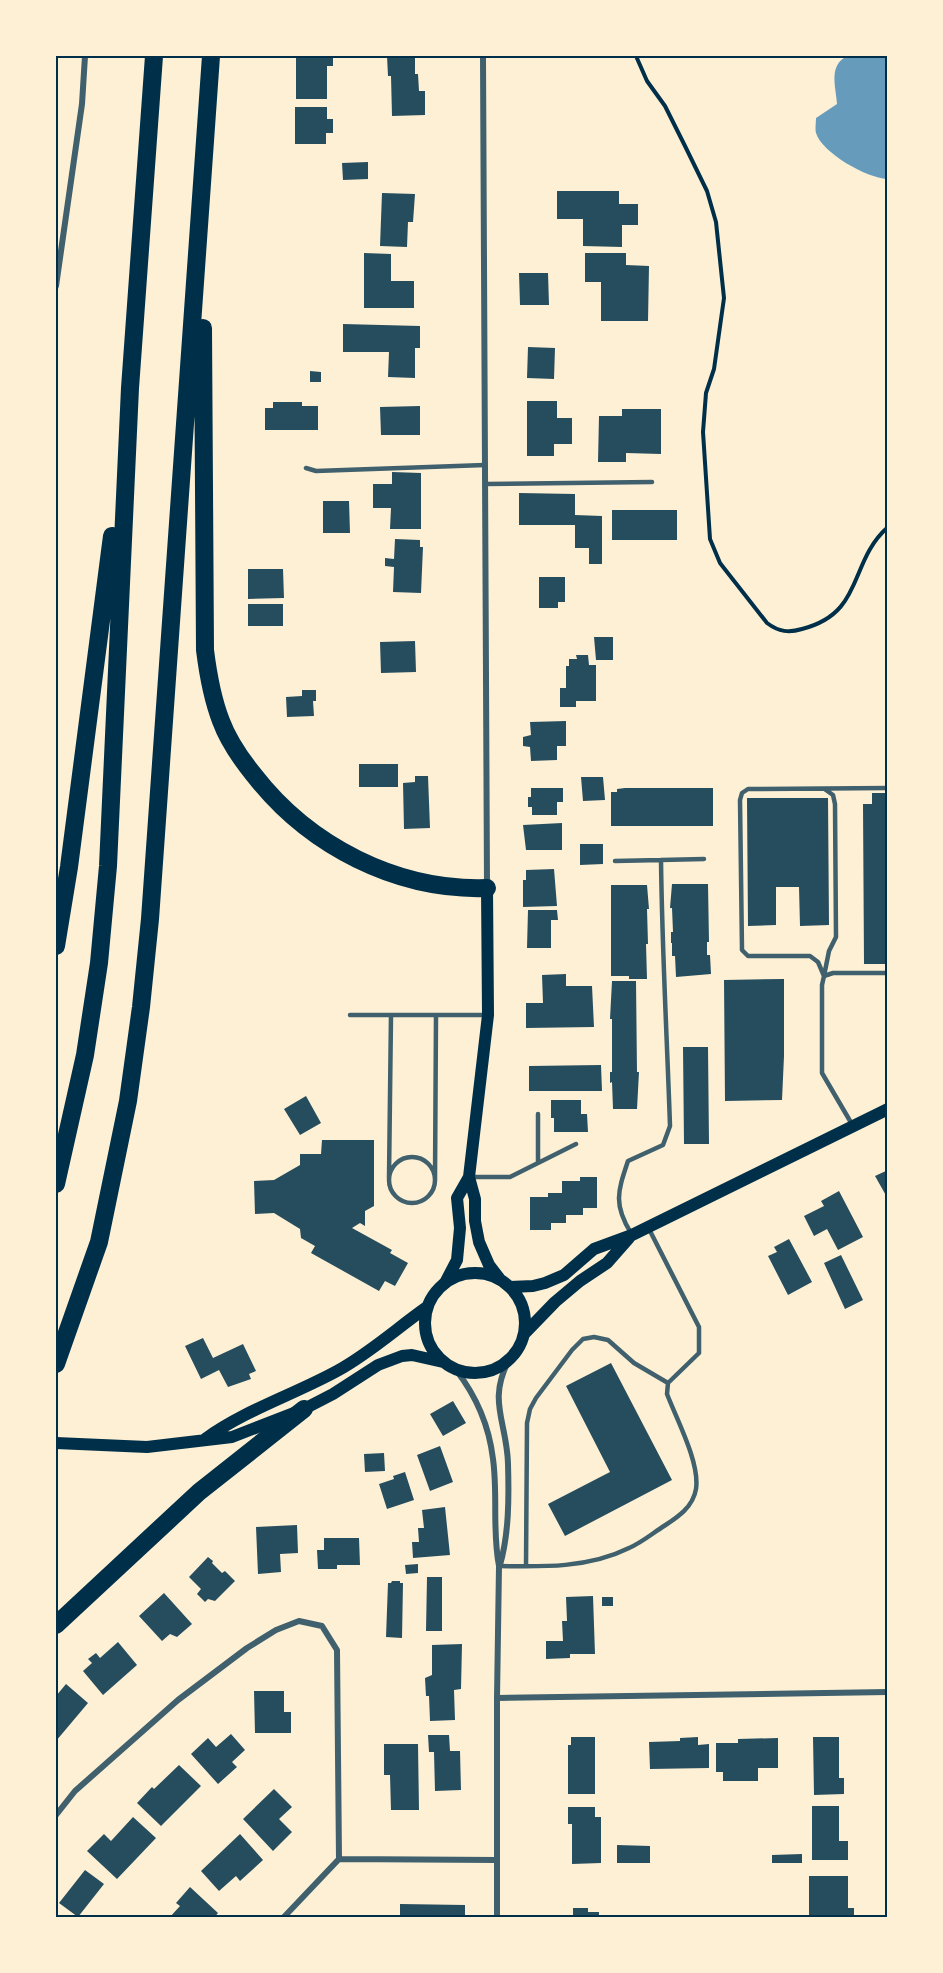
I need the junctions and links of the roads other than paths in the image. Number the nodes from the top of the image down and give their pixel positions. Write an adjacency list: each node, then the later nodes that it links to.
1 (85, 56): 6 (street)
2 (154, 56): 7 (highway)
3 (211, 56): 5 (highway)
4 (483, 56): 8 (street)
5 (203, 170): 17 (highway); 42 (highway)
6 (56, 286)
7 (130, 388): 18 (highway); 33 (highway)
8 (485, 465): 9 (lane); 11 (street)
9 (306, 468)
10 (652, 482): 11 (lane)
11 (485, 484): 17 (street)
12 (888, 788): 13 (lane)
13 (824, 789): 20 (lane); 20 (lane)
14 (704, 859): 15 (lane)
15 (661, 860): 16 (lane); 35 (lane)
16 (615, 861)
17 (487, 888): 24 (main road)
18 (56, 946)
19 (888, 973): 20 (lane)
20 (824, 976): 27 (lane)
21 (350, 1015): 22 (lane)
22 (391, 1015): 23 (lane); 31 (lane)
23 (436, 1015): 24 (lane); 32 (lane)
24 (488, 1016): 30 (main road)
25 (888, 1109): 27 (main road)
26 (537, 1114): 29 (lane)
27 (853, 1126): 34 (main road)
28 (576, 1144): 29 (lane)
29 (538, 1163): 30 (lane)
30 (469, 1177): 36 (main road); 37 (main road)
31 (389, 1178): 32 (lane); 32 (lane)
32 (435, 1181)
33 (56, 1184)
34 (648, 1227): 35 (main road); 44 (lane)
35 (632, 1235): 37 (main road); 39 (main road)
36 (445, 1282): 37 (main road); 38 (main road)
37 (505, 1283): 39 (main road)
38 (427, 1307): 41 (main road); 46 (main road)
39 (524, 1334): 40 (main road)
40 (508, 1360): 43 (main road); 48 (street)
41 (443, 1362): 43 (main road); 45 (main road)
42 (56, 1364)
43 (456, 1370): 48 (street)
44 (668, 1383): 49 (lane); 49 (lane)
45 (304, 1409): 46 (main road); 50 (highway)
46 (204, 1440): 47 (main road)
47 (56, 1443)
48 (499, 1566): 49 (lane); 52 (street)
49 (526, 1566)
50 (56, 1625)
51 (888, 1692): 52 (street)
52 (497, 1698): 55 (street)
53 (56, 1815): 54 (street)
54 (339, 1859): 55 (street); 56 (street)
55 (497, 1860): 57 (street)
56 (283, 1917)
57 (497, 1917)

